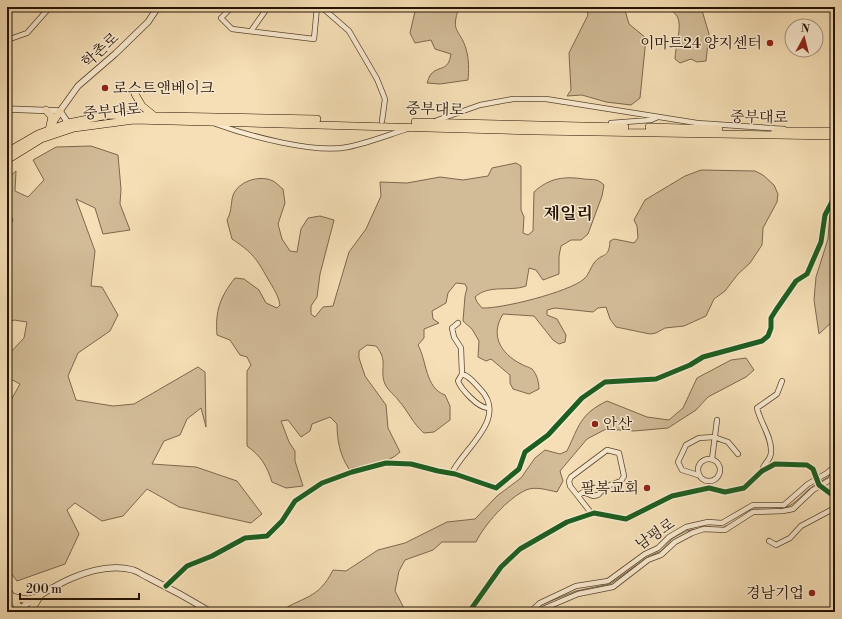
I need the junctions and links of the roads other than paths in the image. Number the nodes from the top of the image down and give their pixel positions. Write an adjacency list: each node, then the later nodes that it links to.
1 (50, 7): 8 (street)
2 (158, 7): 12 (street, 학촌로)
3 (232, 7): 7 (street)
4 (268, 7): 7 (street)
5 (317, 7): 7 (street)
6 (325, 7): 15 (street)
7 (251, 31)
8 (7, 40)
9 (138, 92): 13 (main road)
10 (7, 109): 11 (street)
11 (46, 110): 12 (street); 21 (main road)
12 (60, 111): 18 (street); 21 (main road)
13 (154, 115): 15 (main road, 중부대로); 18 (main road, 중부대로)
14 (658, 117): 17 (street); 19 (street); 22 (street)
15 (382, 121): 17 (main road, 중부대로)
16 (209, 122): 20 (main road, 중부대로); 20 (street); 25 (main road, 중부대로)
17 (431, 122): 19 (main road, 중부대로)
18 (68, 123): 21 (main road, 중부대로)
19 (598, 126): 22 (main road, 중부대로)
20 (414, 127): 24 (main road, 중부대로)
21 (50, 128): 25 (main road, 중부대로)
22 (792, 130): 23 (main road, 중부대로)
23 (835, 131)
24 (835, 136)
25 (39, 137): 26 (main road); 27 (main road); 28 (main road); 29 (main road)
26 (7, 147)
27 (7, 152)
28 (7, 160)
29 (7, 164)
30 (835, 196): 41 (street)
31 (458, 323): 32 (street)
32 (462, 374): 34 (street); 34 (street)
33 (782, 380): 40 (street)
34 (488, 408): 41 (street)
35 (717, 420): 36 (street)
36 (714, 437): 37 (street); 38 (street); 42 (street)
37 (738, 454)
38 (712, 459): 42 (street); 44 (street)
39 (835, 466): 45 (street)
40 (762, 471): 45 (street); 46 (street)
41 (452, 473): 52 (street)
42 (698, 475): 44 (street)
43 (835, 477): 45 (street)
44 (707, 481): 46 (street)
45 (818, 483): 48 (street); 60 (street, 남평로); 61 (street, 남평로)
46 (705, 488): 50 (street)
47 (578, 496): 47 (street); 50 (street)
48 (835, 497)
49 (835, 505): 51 (street)
50 (592, 514): 59 (street)
51 (768, 541)
52 (166, 586): 54 (street); 58 (street)
53 (7, 590): 55 (main road)
54 (39, 597): 55 (main road); 56 (street); 57 (main road)
55 (9, 600): 56 (main road)
56 (18, 611)
57 (30, 612)
58 (211, 612)
59 (469, 612)
60 (530, 612)
61 (540, 612)

